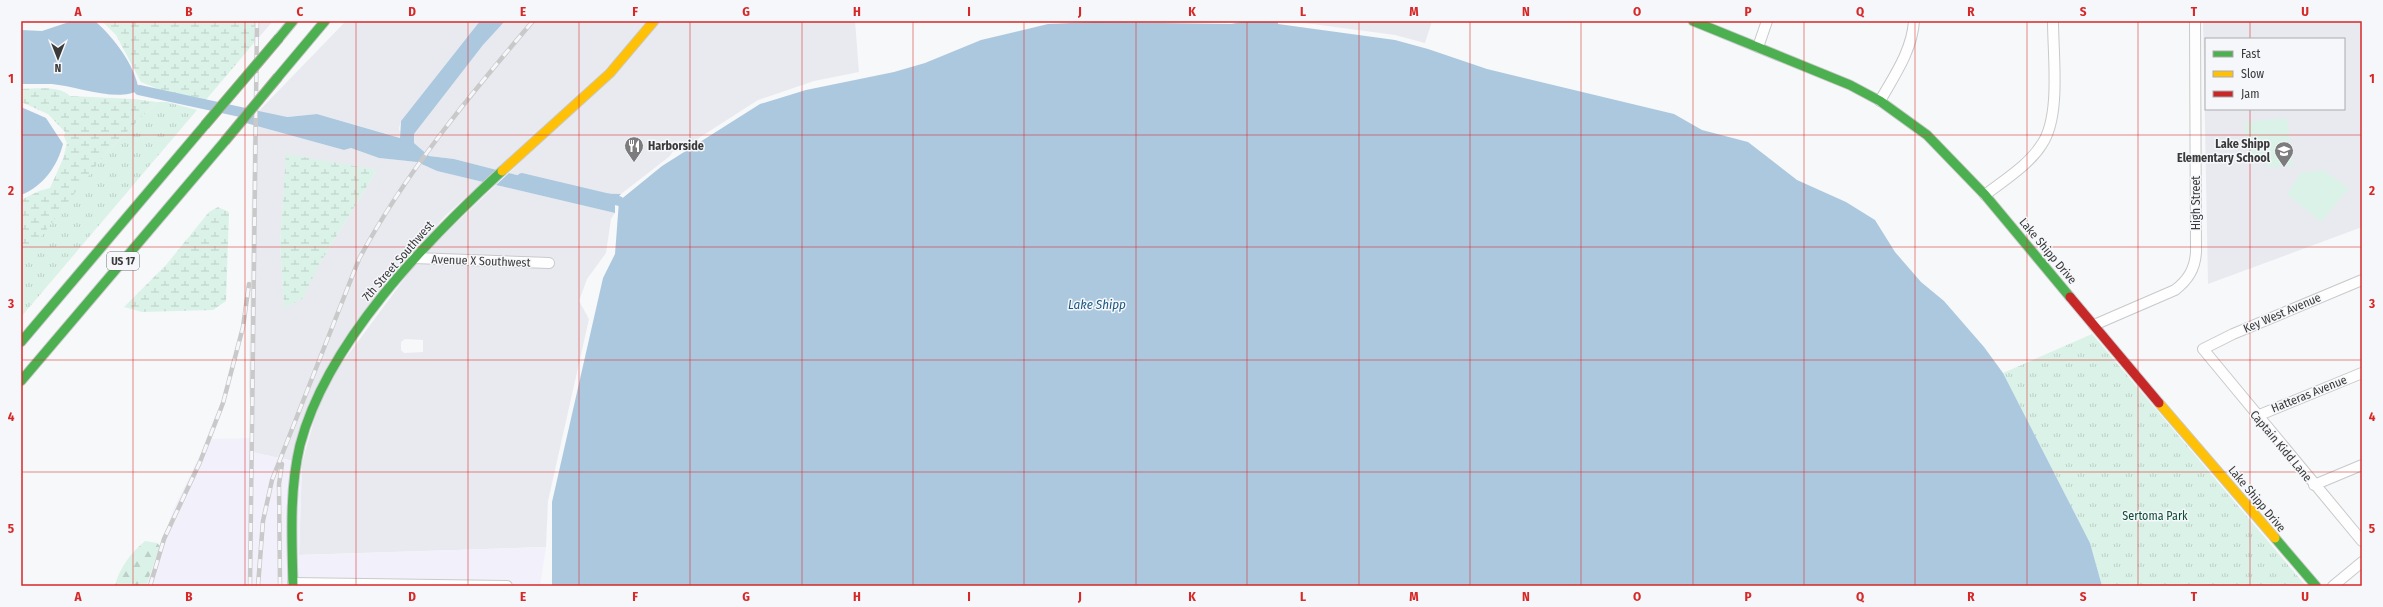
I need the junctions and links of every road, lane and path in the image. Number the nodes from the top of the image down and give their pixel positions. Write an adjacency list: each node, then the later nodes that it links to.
1 (293, 21): 16 (main road, US 17, bridge)
2 (325, 21): 19 (main road, US 17, bridge)
3 (654, 21): 12 (main road, 7th Street Southwest)
4 (1693, 21): 9 (main road, Lake Shipp Drive)
5 (1767, 21): 9 (street)
6 (1914, 21): 10 (street)
7 (2053, 21): 11 (street)
8 (2194, 21): 15 (street, High Street)
9 (1758, 47): 10 (main road, Lake Shipp Drive)
10 (1880, 101): 11 (main road, Lake Shipp Drive)
11 (1985, 195): 15 (main road, Lake Shipp Drive)
12 (414, 258): 13 (street, Avenue X Southwest); 25 (main road, 7th Street Southwest)
13 (548, 263)
14 (2362, 280): 17 (street, Key West Avenue)
15 (2094, 325): 27 (main road, Lake Shipp Drive)
16 (21, 342)
17 (2203, 349): 20 (street, Captain Kidd Lane)
18 (2362, 373): 20 (street, Hatteras Avenue)
19 (21, 381)
20 (2257, 416): 22 (street, Captain Kidd Lane)
21 (2362, 465): 22 (street)
22 (2314, 485): 23 (street, Captain Kidd Lane)
23 (2362, 541)
24 (2362, 562): 28 (street)
25 (293, 584): 26 (street)
26 (507, 586)
27 (2316, 586)
28 (2333, 586)

